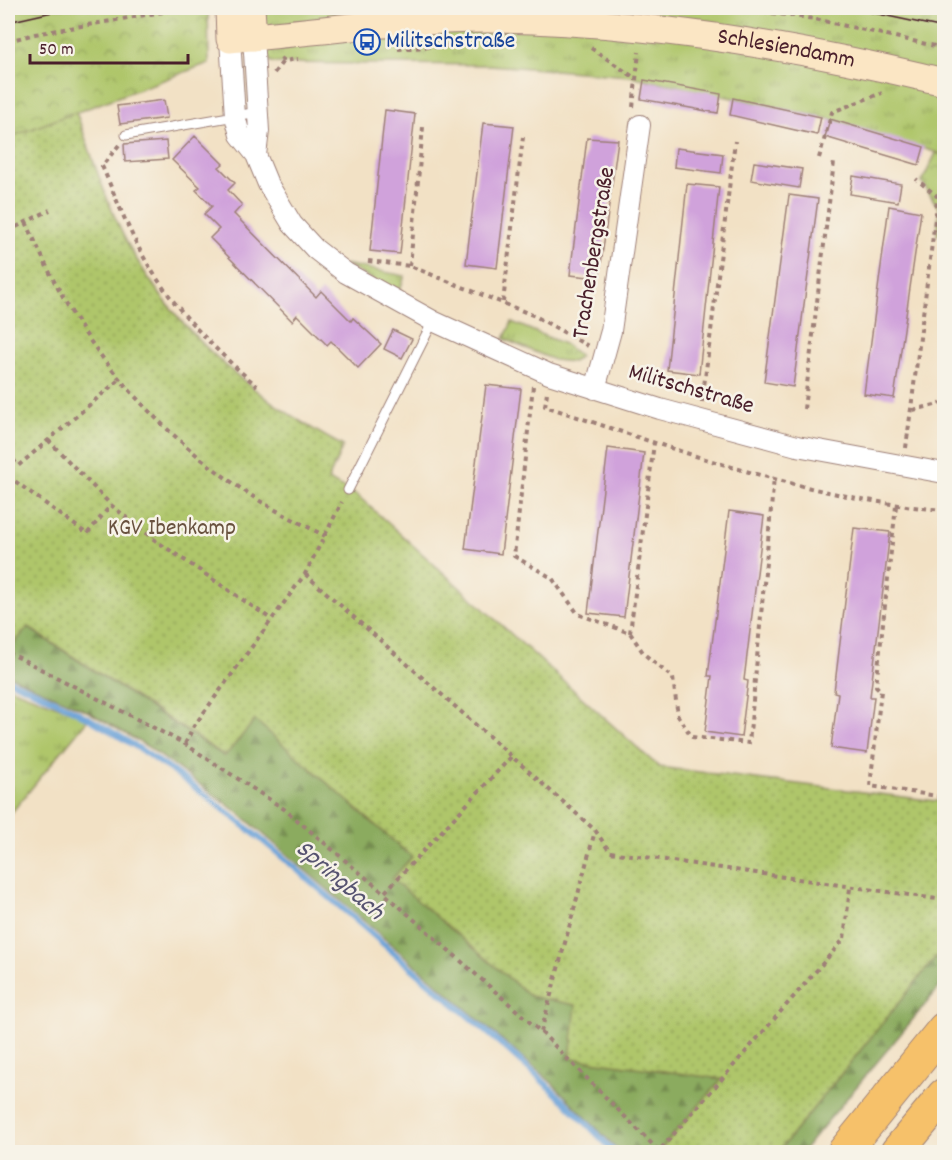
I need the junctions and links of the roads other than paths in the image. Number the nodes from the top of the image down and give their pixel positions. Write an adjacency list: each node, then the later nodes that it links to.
1 (229, 8): 3 (street)
2 (251, 8): 3 (street)
3 (242, 38): 4 (street, Schlesiendamm); 5 (street); 6 (street, Militschstraße)
4 (945, 82)
5 (258, 112): 6 (lane); 9 (street)
6 (235, 116): 8 (lane); 9 (street, Militschstraße)
7 (640, 125): 11 (street, Trachenbergstraße)
8 (126, 135)
9 (256, 155): 10 (street, Militschstraße)
10 (433, 321): 11 (street, Militschstraße); 13 (lane)
11 (595, 389): 12 (street, Militschstraße)
12 (945, 473)
13 (348, 490)
14 (945, 1029): 16 (highway)
15 (945, 1095): 17 (highway)
16 (844, 1152)
17 (897, 1152)

